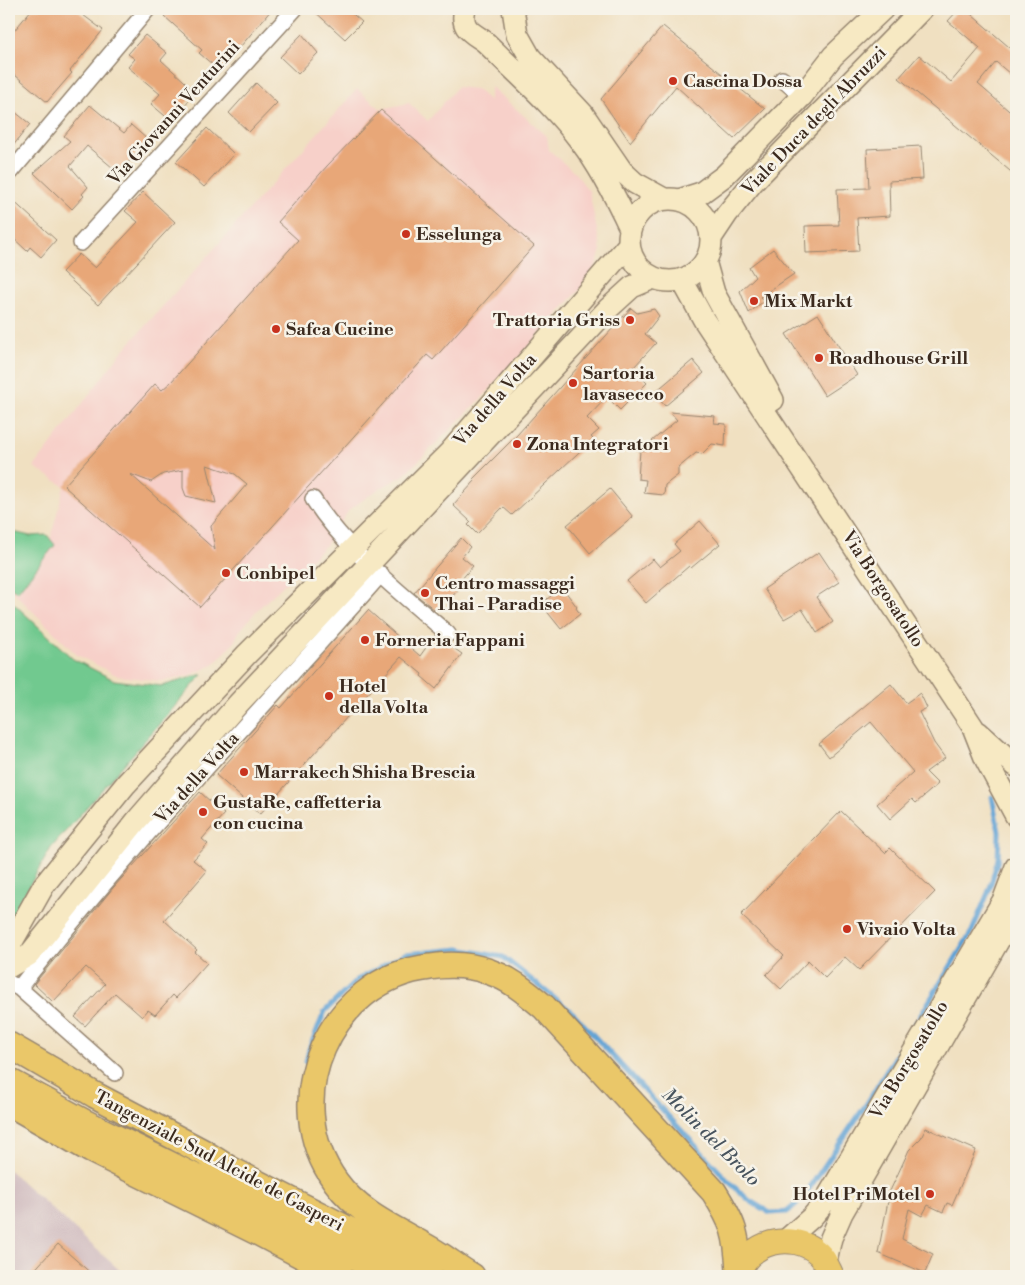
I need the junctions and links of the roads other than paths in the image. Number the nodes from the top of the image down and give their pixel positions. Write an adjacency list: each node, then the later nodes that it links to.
1 (148, 9): 10 (street)
2 (295, 9): 14 (street, Via Giovanni Venturini)
3 (465, 9): 7 (main road)
4 (883, 9): 9 (main road, Viale Duca degli Abruzzi)
5 (922, 9): 13 (main road, Viale Duca degli Abruzzi)
6 (513, 15): 7 (main road); 11 (main road)
7 (483, 40): 12 (main road)
8 (782, 80): 9 (street)
9 (802, 96): 11 (main road, Viale Duca degli Abruzzi)
10 (11, 172)
11 (672, 200): 12 (main road, Via della Volta); 13 (main road)
12 (630, 236): 16 (main road); 20 (main road, Via della Volta)
13 (711, 238): 15 (main road)
14 (81, 243)
15 (705, 261): 17 (main road); 18 (main road, Via Borgosatollo)
16 (653, 278): 17 (main road); 21 (main road, Via della Volta)
17 (682, 280): 18 (main road, Via Borgosatollo)
18 (792, 452): 23 (main road, Via Borgosatollo)
19 (314, 499): 20 (street)
20 (352, 548): 21 (street); 28 (main road, Via della Volta)
21 (374, 569): 22 (street); 29 (main road, Via della Volta); 30 (street, Via della Volta)
22 (448, 634)
23 (973, 727): 24 (main road, Via Borgosatollo); 25 (main road, Via Borgosatollo)
24 (1016, 766)
25 (1016, 816)
26 (1016, 867): 36 (main road, Via Borgosatollo)
27 (1016, 916): 37 (main road, Via Borgosatollo)
28 (9, 947)
29 (9, 967)
30 (14, 986): 32 (street, Via della Volta)
31 (9, 1045): 35 (highway, Tangenziale Sud Alcide de Gasperi)
32 (115, 1073)
33 (9, 1081): 41 (highway, Tangenziale Sud Alcide de Gasperi)
34 (9, 1102): 40 (highway)
35 (203, 1152): 38 (highway); 42 (highway, Tangenziale Sud Alcide de Gasperi)
36 (785, 1241): 37 (main road, Via Borgosatollo); 39 (main road, Via Borgosatollo)
37 (829, 1269)
38 (466, 1273): 39 (highway)
39 (738, 1274)
40 (340, 1276)
41 (389, 1276)
42 (430, 1276)

